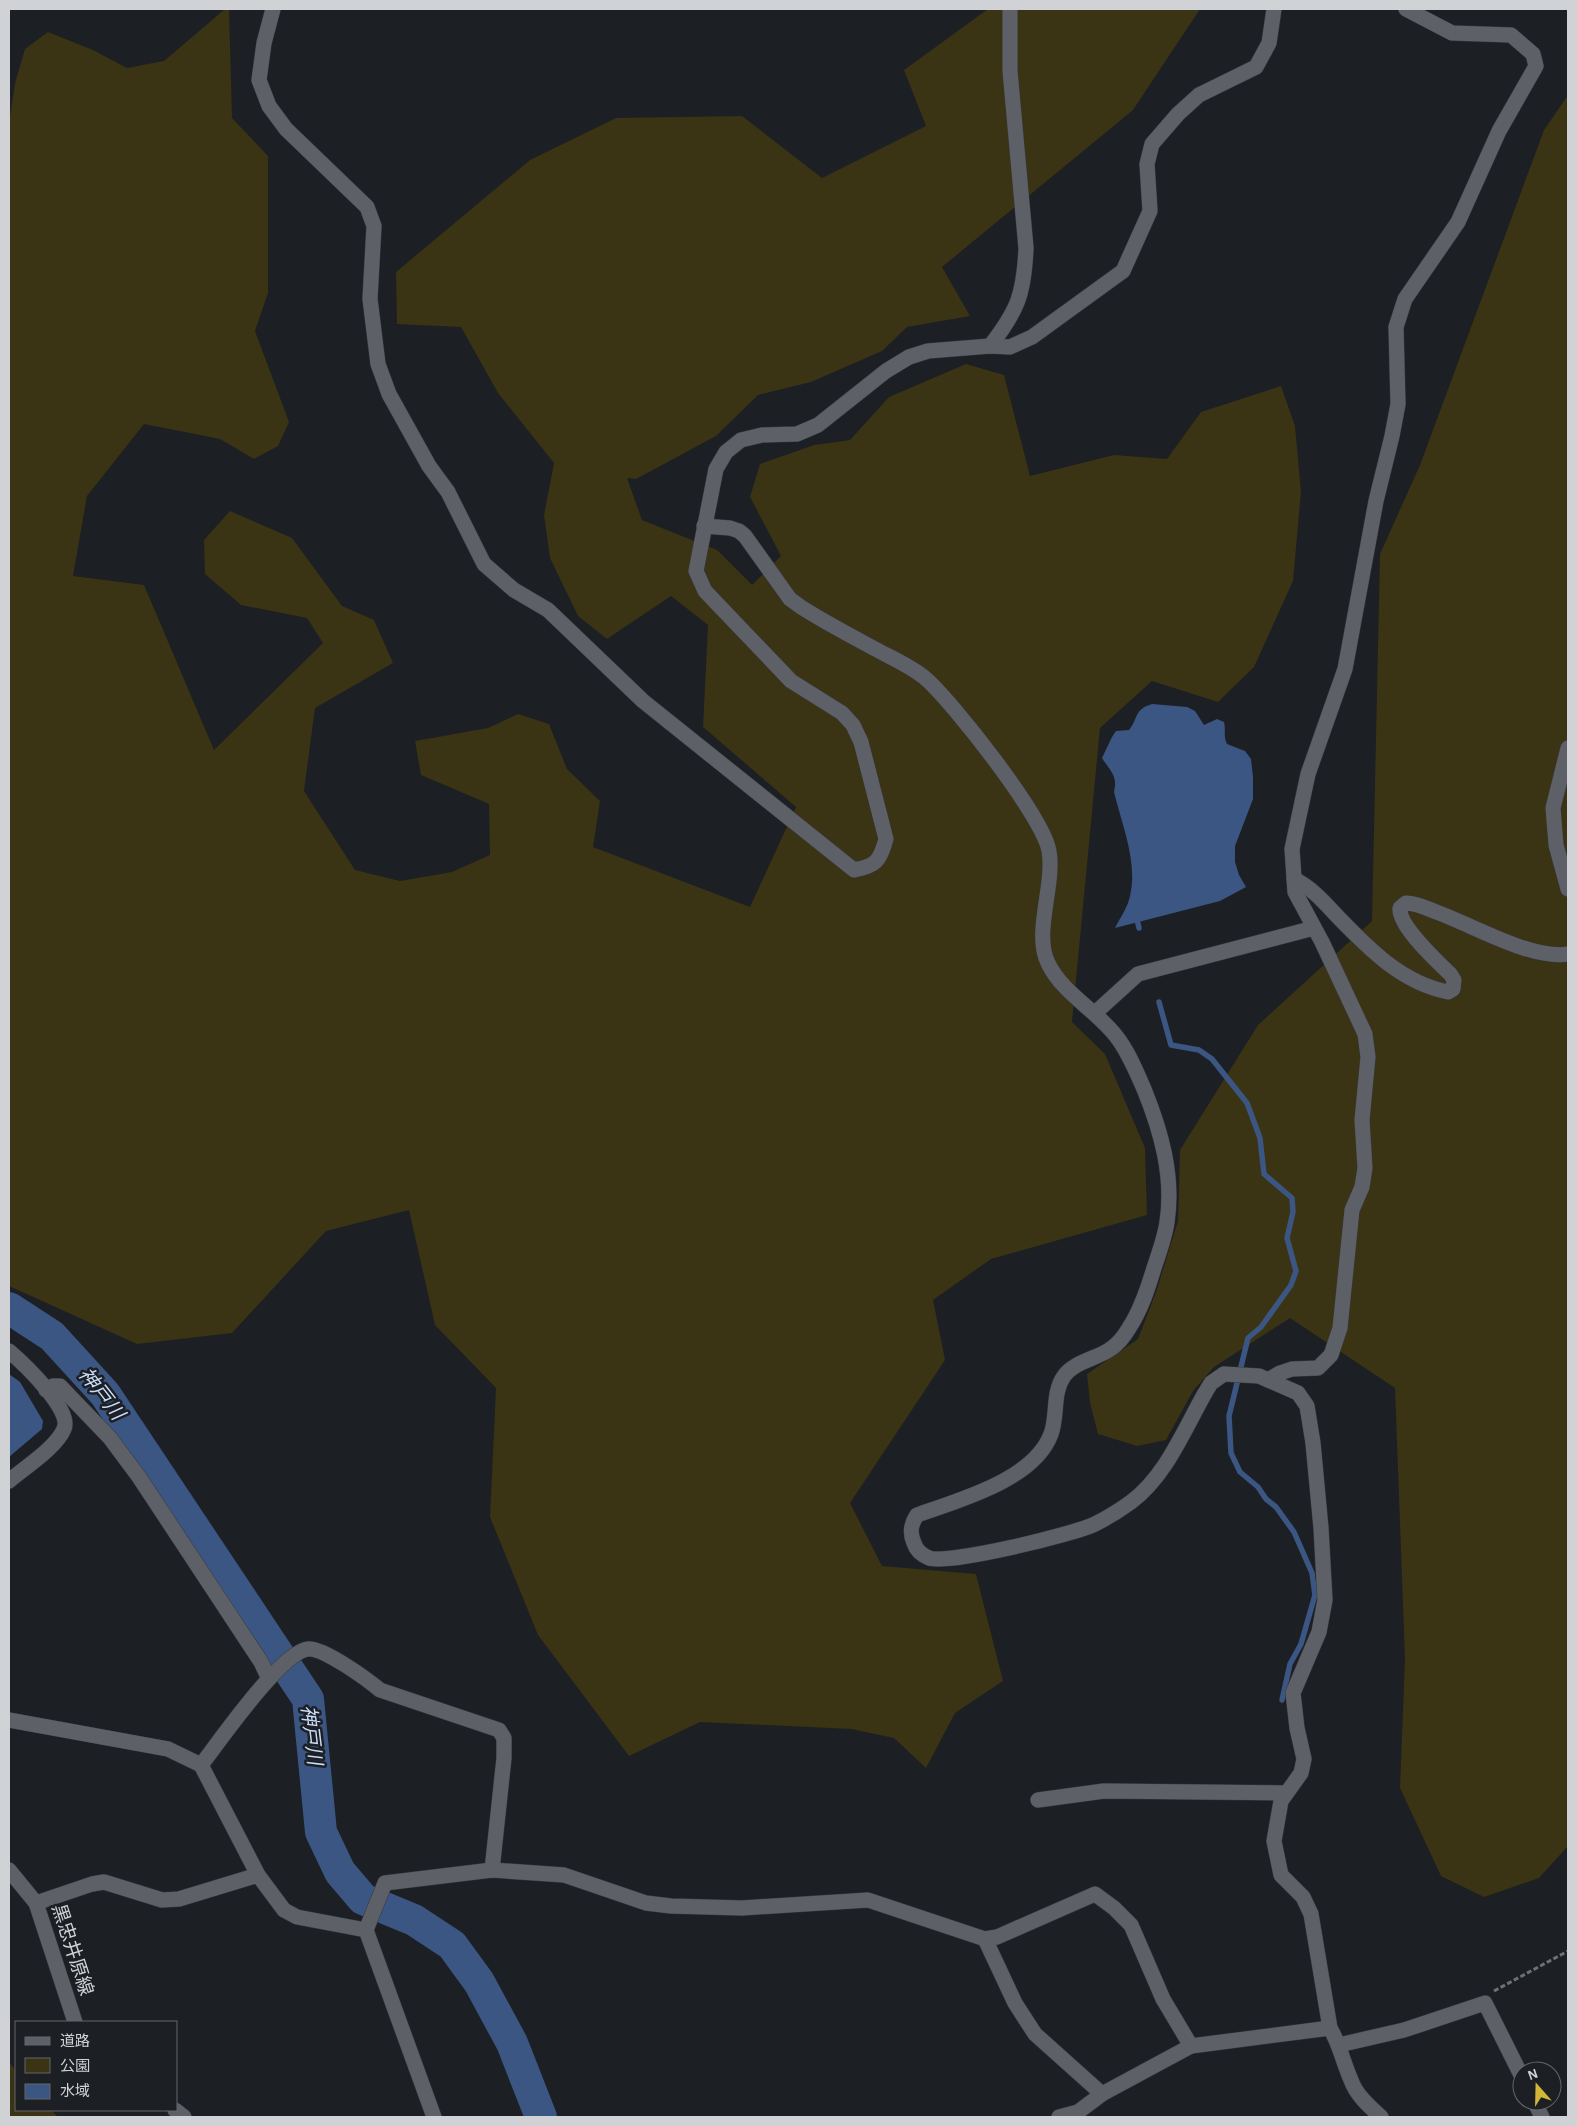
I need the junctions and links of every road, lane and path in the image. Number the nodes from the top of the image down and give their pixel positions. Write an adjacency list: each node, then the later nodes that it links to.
1 (273, 9): 6 (street)
2 (1010, 9): 5 (street)
3 (1274, 9): 5 (street)
4 (1406, 9): 8 (street)
5 (990, 346): 6 (street)
6 (704, 526): 12 (street)
7 (1568, 748): 9 (street)
8 (1294, 879): 10 (street); 11 (street)
9 (1568, 889)
10 (1314, 928): 12 (street); 14 (street)
11 (1568, 954)
12 (1095, 1014): 14 (street)
13 (9, 1351): 15 (street)
14 (1268, 1380): 20 (street)
15 (46, 1390): 16 (street); 17 (street)
16 (9, 1482)
17 (271, 1676): 19 (street); 23 (street)
18 (9, 1720): 19 (street)
19 (201, 1766): 24 (street)
20 (1285, 1792): 21 (street); 31 (street)
21 (1038, 1800)
22 (9, 1870): 25 (street, 黒忠井原線)
23 (492, 1870): 26 (street); 27 (street)
24 (258, 1875): 25 (street); 26 (street)
25 (36, 1903): 30 (street, 黒忠井原線)
26 (368, 1925): 36 (street)
27 (985, 1939): 33 (street); 35 (street)
28 (1568, 1951): 29 (path)
29 (1485, 2003): 32 (street); 34 (street)
30 (75, 2021)
31 (1330, 2028): 32 (street); 33 (street)
32 (1339, 2044): 38 (street)
33 (1191, 2046): 35 (street)
34 (1514, 2061)
35 (1102, 2094): 37 (street)
36 (434, 2117)
37 (1058, 2117)
38 (1381, 2117)

